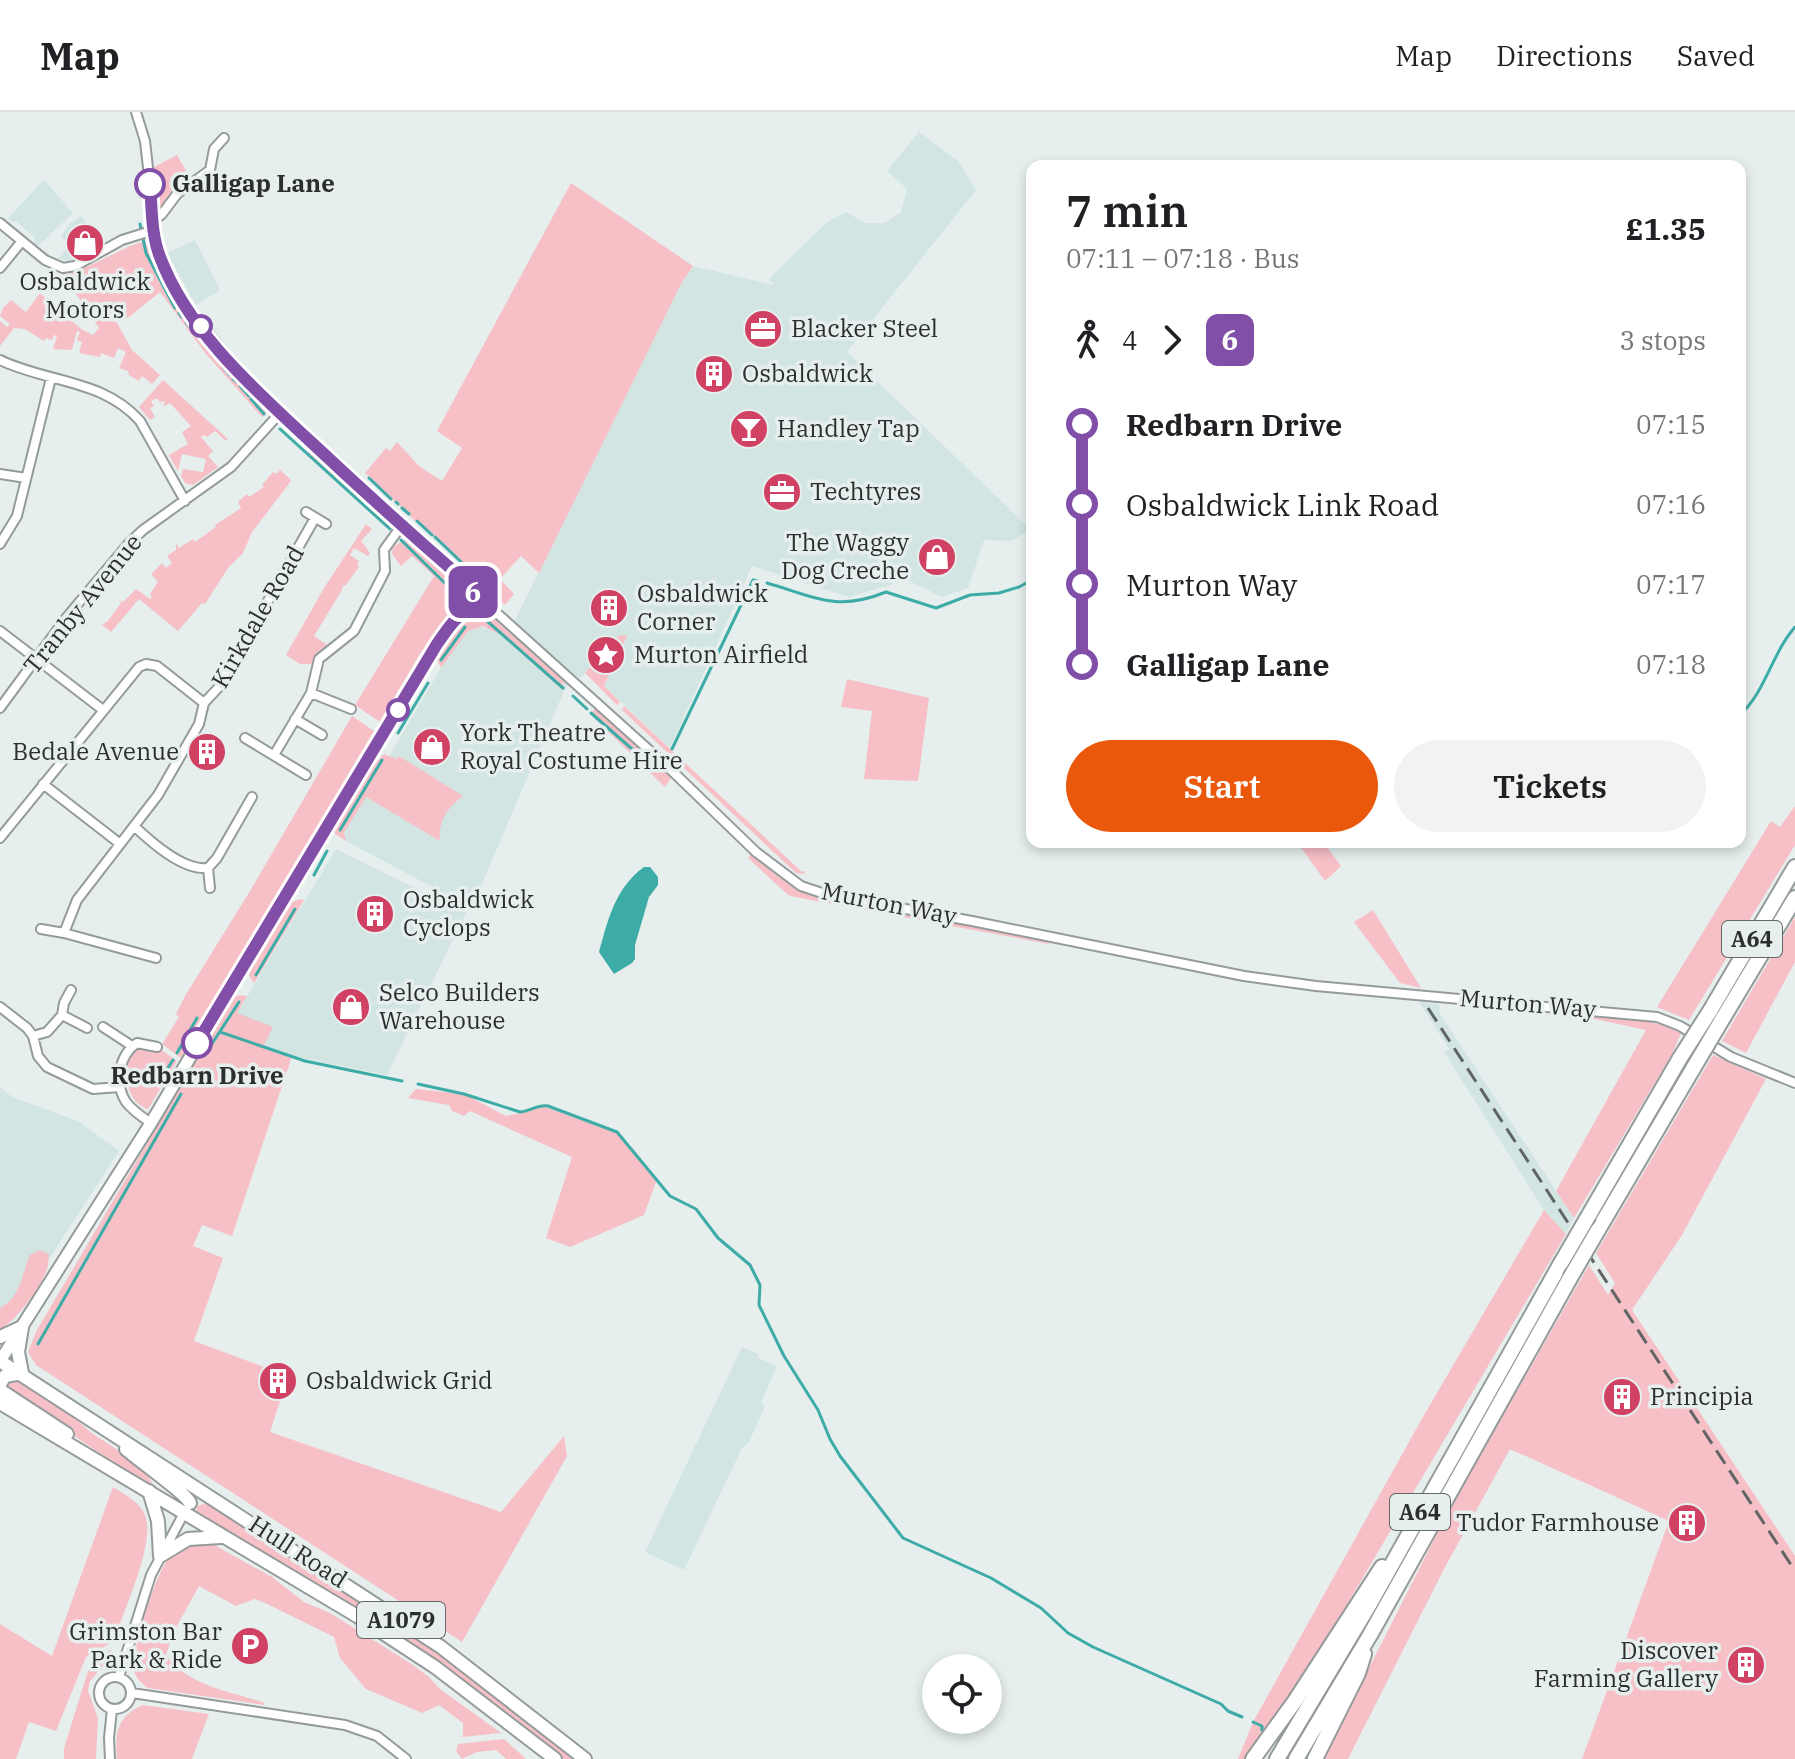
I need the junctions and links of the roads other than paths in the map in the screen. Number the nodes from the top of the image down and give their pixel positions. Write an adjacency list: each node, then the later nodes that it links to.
1 (136, 112): 4 (street)
2 (224, 138): 4 (street)
3 (0, 223): 5 (street)
4 (151, 227): 5 (street); 9 (street)
5 (22, 241): 6 (street)
6 (0, 268)
7 (0, 360): 8 (street)
8 (51, 378): 11 (street); 12 (street)
9 (277, 416): 12 (street, Tranby Avenue); 16 (street)
10 (0, 474): 11 (street)
11 (26, 478): 17 (street)
12 (185, 501): 20 (street, Tranby Avenue)
13 (306, 512): 14 (street, Kirkdale Road)
14 (315, 518): 15 (street, Kirkdale Road); 22 (street, Kirkdale Road)
15 (326, 524)
16 (396, 531): 18 (street); 21 (street)
17 (0, 544)
18 (475, 609): 56 (street, Murton Way); 58 (street)
19 (0, 631): 20 (street)
20 (36, 660): 23 (street, Tranby Avenue); 25 (street)
21 (311, 693): 24 (street); 26 (street)
22 (204, 703): 25 (street, Kirkdale Road); 35 (street)
23 (0, 708)
24 (351, 709)
25 (103, 710): 31 (street)
26 (295, 719): 27 (street); 29 (street)
27 (322, 735)
28 (245, 738): 29 (street)
29 (274, 755): 30 (street)
30 (306, 775)
31 (43, 784): 36 (street); 37 (street)
32 (252, 797): 33 (street)
33 (245, 810): 34 (street); 39 (street)
34 (254, 817)
35 (134, 826): 37 (street); 39 (street)
36 (0, 838)
37 (119, 843): 43 (street)
38 (1795, 867): 49 (highway, A64)
39 (208, 868): 40 (street)
40 (210, 888)
41 (1795, 898): 49 (highway, A64)
42 (41, 929): 43 (street)
43 (64, 933): 45 (street)
44 (148, 944): 45 (street)
45 (145, 955): 46 (street)
46 (156, 958)
47 (71, 990): 50 (street)
48 (0, 1007): 53 (street)
49 (1716, 1014): 70 (highway, A64, bridge); 73 (highway, A64, bridge)
50 (62, 1015): 52 (street); 53 (street)
51 (103, 1027): 54 (street)
52 (87, 1028)
53 (33, 1036): 57 (street)
54 (132, 1046): 55 (street); 57 (street)
55 (157, 1047)
56 (1795, 1083)
57 (120, 1087): 58 (street)
58 (151, 1123): 59 (street)
59 (22, 1327): 60 (main road); 61 (street); 62 (main road)
60 (0, 1337)
61 (0, 1361): 62 (main road, Hull Road / A1079)
62 (22, 1373): 63 (main road); 65 (main road, Hull Road / A1079)
63 (0, 1388): 66 (main road)
64 (0, 1403): 66 (main road, Hull Road / A1079)
65 (99, 1424): 68 (main road, Hull Road / A1079); 69 (main road)
66 (95, 1459): 67 (main road, Hull Road / A1079)
67 (149, 1491): 69 (main road, Hull Road / A1079); 72 (main road)
68 (208, 1493): 69 (main road); 80 (main road, Hull Road / A1079)
69 (187, 1508): 71 (main road, Hull Road / A1079); 72 (street)
70 (1408, 1534): 81 (highway); 82 (highway, A64)
71 (224, 1538): 72 (main road); 79 (main road, Hull Road / A1079)
72 (160, 1556): 74 (street)
73 (1370, 1635): 83 (highway, A64); 84 (highway)
74 (119, 1677): 75 (street); 76 (street)
75 (132, 1693): 76 (street); 78 (street)
76 (112, 1709): 77 (street)
77 (110, 1759)
78 (406, 1759)
79 (555, 1759)
80 (585, 1759)
81 (1253, 1759)
82 (1277, 1759)
83 (1296, 1759)
84 (1315, 1759)

